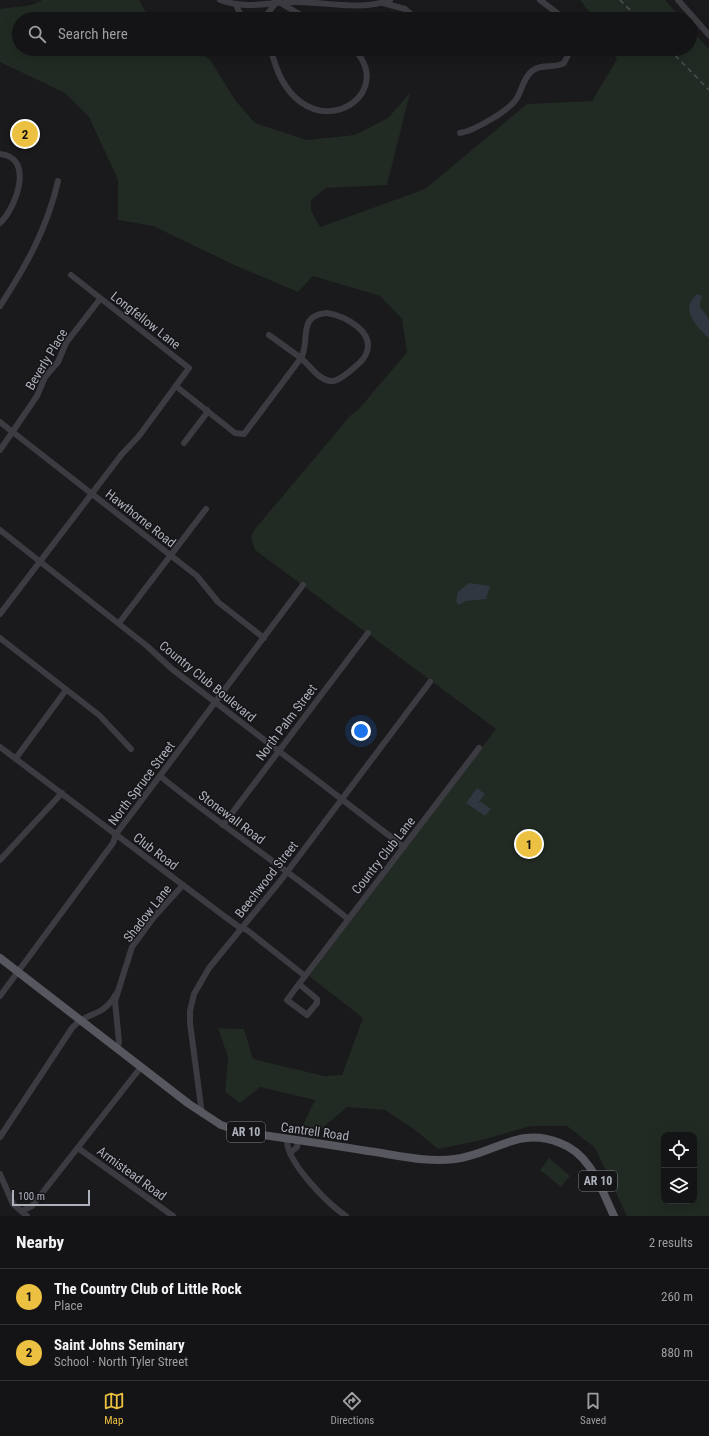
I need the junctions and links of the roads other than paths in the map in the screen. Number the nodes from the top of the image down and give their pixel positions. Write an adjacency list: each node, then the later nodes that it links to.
1 (220, 0): 7 (street)
2 (390, 0): 6 (street)
3 (540, 0): 13 (street)
4 (678, 0): 14 (street)
5 (275, 2): 7 (street); 8 (street); 10 (street)
6 (383, 3): 8 (street); 12 (street)
7 (236, 4): 9 (street)
8 (282, 4): 11 (street)
9 (239, 12)
10 (268, 12)
11 (296, 12)
12 (409, 12)
13 (556, 12)
14 (689, 12)
15 (697, 21): 16 (street)
16 (709, 35)
17 (273, 56): 18 (street)
18 (359, 56)
19 (568, 56): 20 (street)
20 (460, 133)
21 (0, 154): 23 (street)
22 (58, 181): 26 (street)
23 (0, 223)
24 (71, 275): 25 (street, Longfellow Lane)
25 (100, 299): 29 (street, Longfellow Lane); 32 (street, Beverly Place)
26 (0, 306)
27 (269, 335): 28 (street)
28 (302, 358): 28 (street); 30 (street)
29 (177, 387): 30 (street); 35 (street)
30 (207, 410): 33 (street)
31 (0, 422): 32 (street, Hawthorne Road)
32 (13, 432): 34 (street, Beverly Place); 35 (street, Hawthorne Road)
33 (184, 443)
34 (0, 450)
35 (92, 494): 38 (street, Hawthorne Road); 39 (street)
36 (206, 509): 38 (street)
37 (0, 530): 39 (street, Country Club Boulevard)
38 (171, 555): 42 (street); 45 (street, Hawthorne Road)
39 (41, 562): 41 (street); 42 (street, Country Club Boulevard)
40 (303, 585): 45 (street, North Spruce Street)
41 (0, 614)
42 (119, 623): 48 (street, Country Club Boulevard)
43 (368, 633): 52 (street, North Palm Street)
44 (0, 638): 47 (street)
45 (264, 638): 48 (street, North Spruce Street)
46 (430, 682): 56 (street, Beechwood Street)
47 (66, 690): 50 (street); 53 (street)
48 (215, 702): 52 (street, Country Club Boulevard); 54 (street, North Spruce Street)
49 (479, 748): 59 (street, Country Club Lane)
50 (131, 749)
51 (2, 750): 53 (street, Club Road)
52 (279, 751): 56 (street, Country Club Boulevard); 57 (street, North Palm Street)
53 (16, 758): 55 (street, Club Road)
54 (160, 776): 57 (street, Stonewall Road); 58 (street, North Spruce Street)
55 (62, 793): 58 (street, Club Road); 60 (street)
56 (341, 799): 59 (street, Country Club Boulevard); 61 (street, Beechwood Street)
57 (223, 825): 61 (street, Stonewall Road)
58 (116, 834): 62 (street, Club Road); 66 (street, North Spruce Street)
59 (404, 847): 63 (street, Country Club Lane)
60 (0, 860)
61 (287, 872): 63 (street, Stonewall Road); 64 (street, Beechwood Street)
62 (183, 885): 64 (street, Club Road); 69 (street, Shadow Lane)
63 (348, 919): 67 (street, Country Club Lane)
64 (242, 928): 67 (street); 74 (street, Beechwood Street)
65 (0, 958): 66 (main road, Cantrell Road / AR 10)
66 (17, 971): 70 (street, North Spruce Street); 71 (main road, Cantrell Road / AR 10)
67 (305, 976): 68 (street, Country Club Lane)
68 (299, 984): 68 (street, Country Club Lane)
69 (116, 994): 71 (street); 72 (street, Shadow Lane)
70 (0, 996)
71 (80, 1020): 72 (main road, Cantrell Road / AR 10); 75 (street)
72 (118, 1049): 73 (main road, Cantrell Road / AR 10)
73 (141, 1067): 74 (main road, Cantrell Road / AR 10); 78 (street)
74 (202, 1114): 76 (main road, Cantrell Road / AR 10)
75 (0, 1138)
76 (287, 1139): 77 (main road, Cantrell Road / AR 10); 79 (street)
77 (298, 1140): 79 (street); 85 (main road, Cantrell Road / AR 10)
78 (78, 1148): 81 (street); 83 (street, Armistead Road)
79 (290, 1153): 84 (street)
80 (0, 1174): 81 (street)
81 (22, 1211): 82 (street)
82 (27, 1216)
83 (173, 1216)
84 (346, 1216)
85 (614, 1216)

